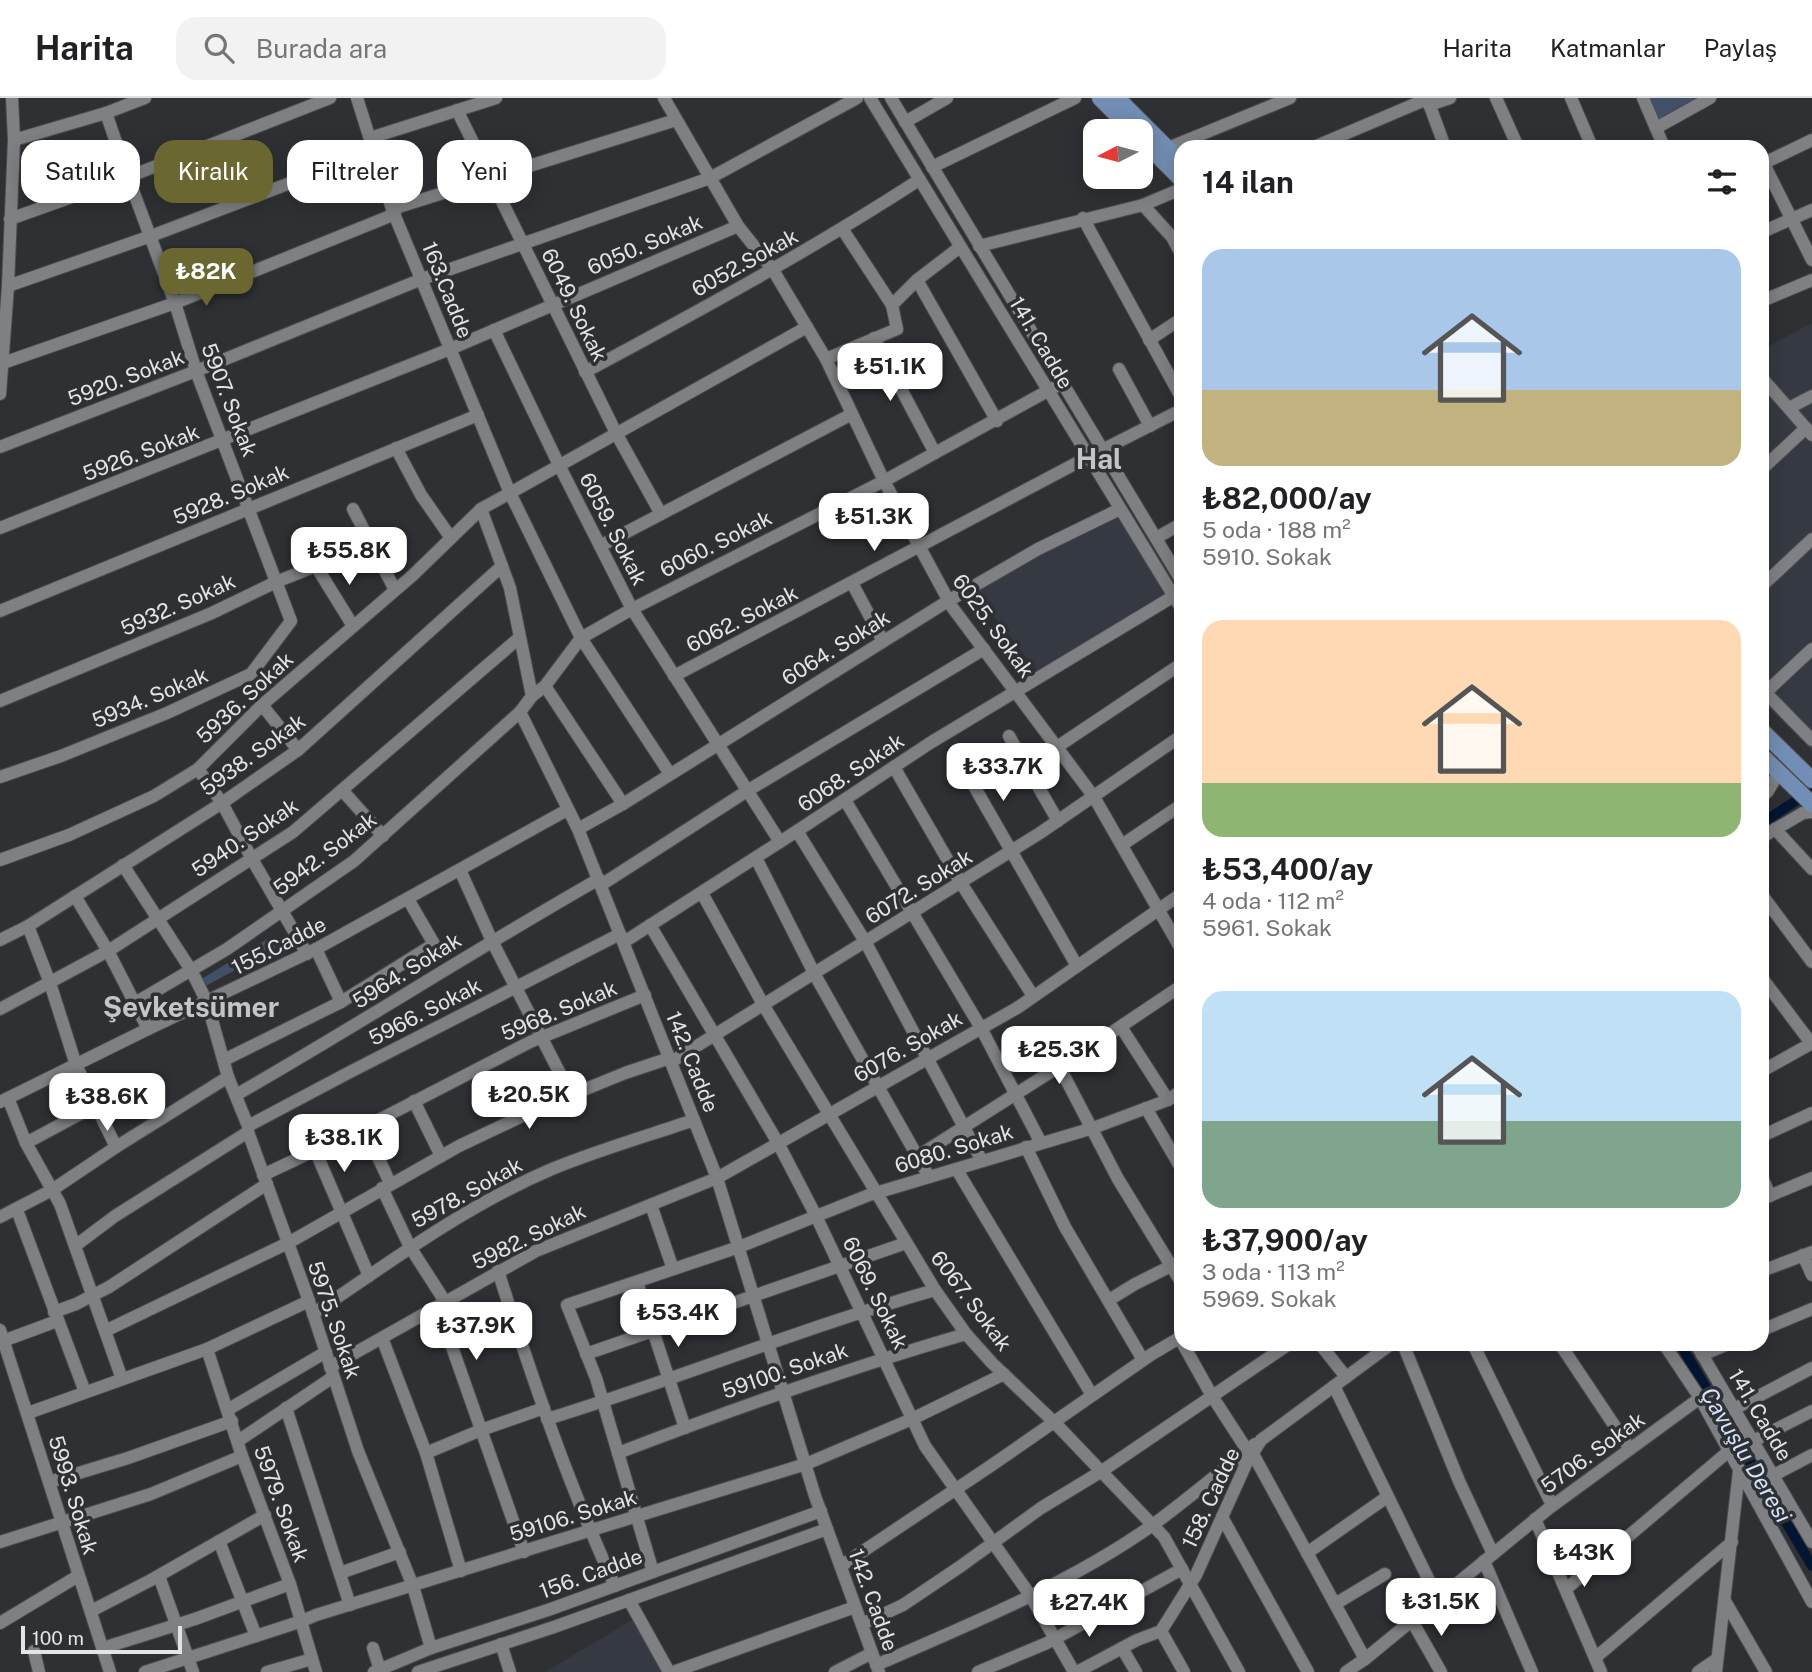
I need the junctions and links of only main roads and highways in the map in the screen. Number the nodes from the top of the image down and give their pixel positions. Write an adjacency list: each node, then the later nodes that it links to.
1 (1100, 98): 3 (main road)
2 (1117, 98): 5 (main road)
3 (1121, 119)
4 (1153, 151): 6 (main road)
5 (1174, 154)
6 (1174, 172)
7 (1769, 738): 9 (main road)
8 (1769, 763): 10 (main road)
9 (1808, 776)
10 (1812, 804)

